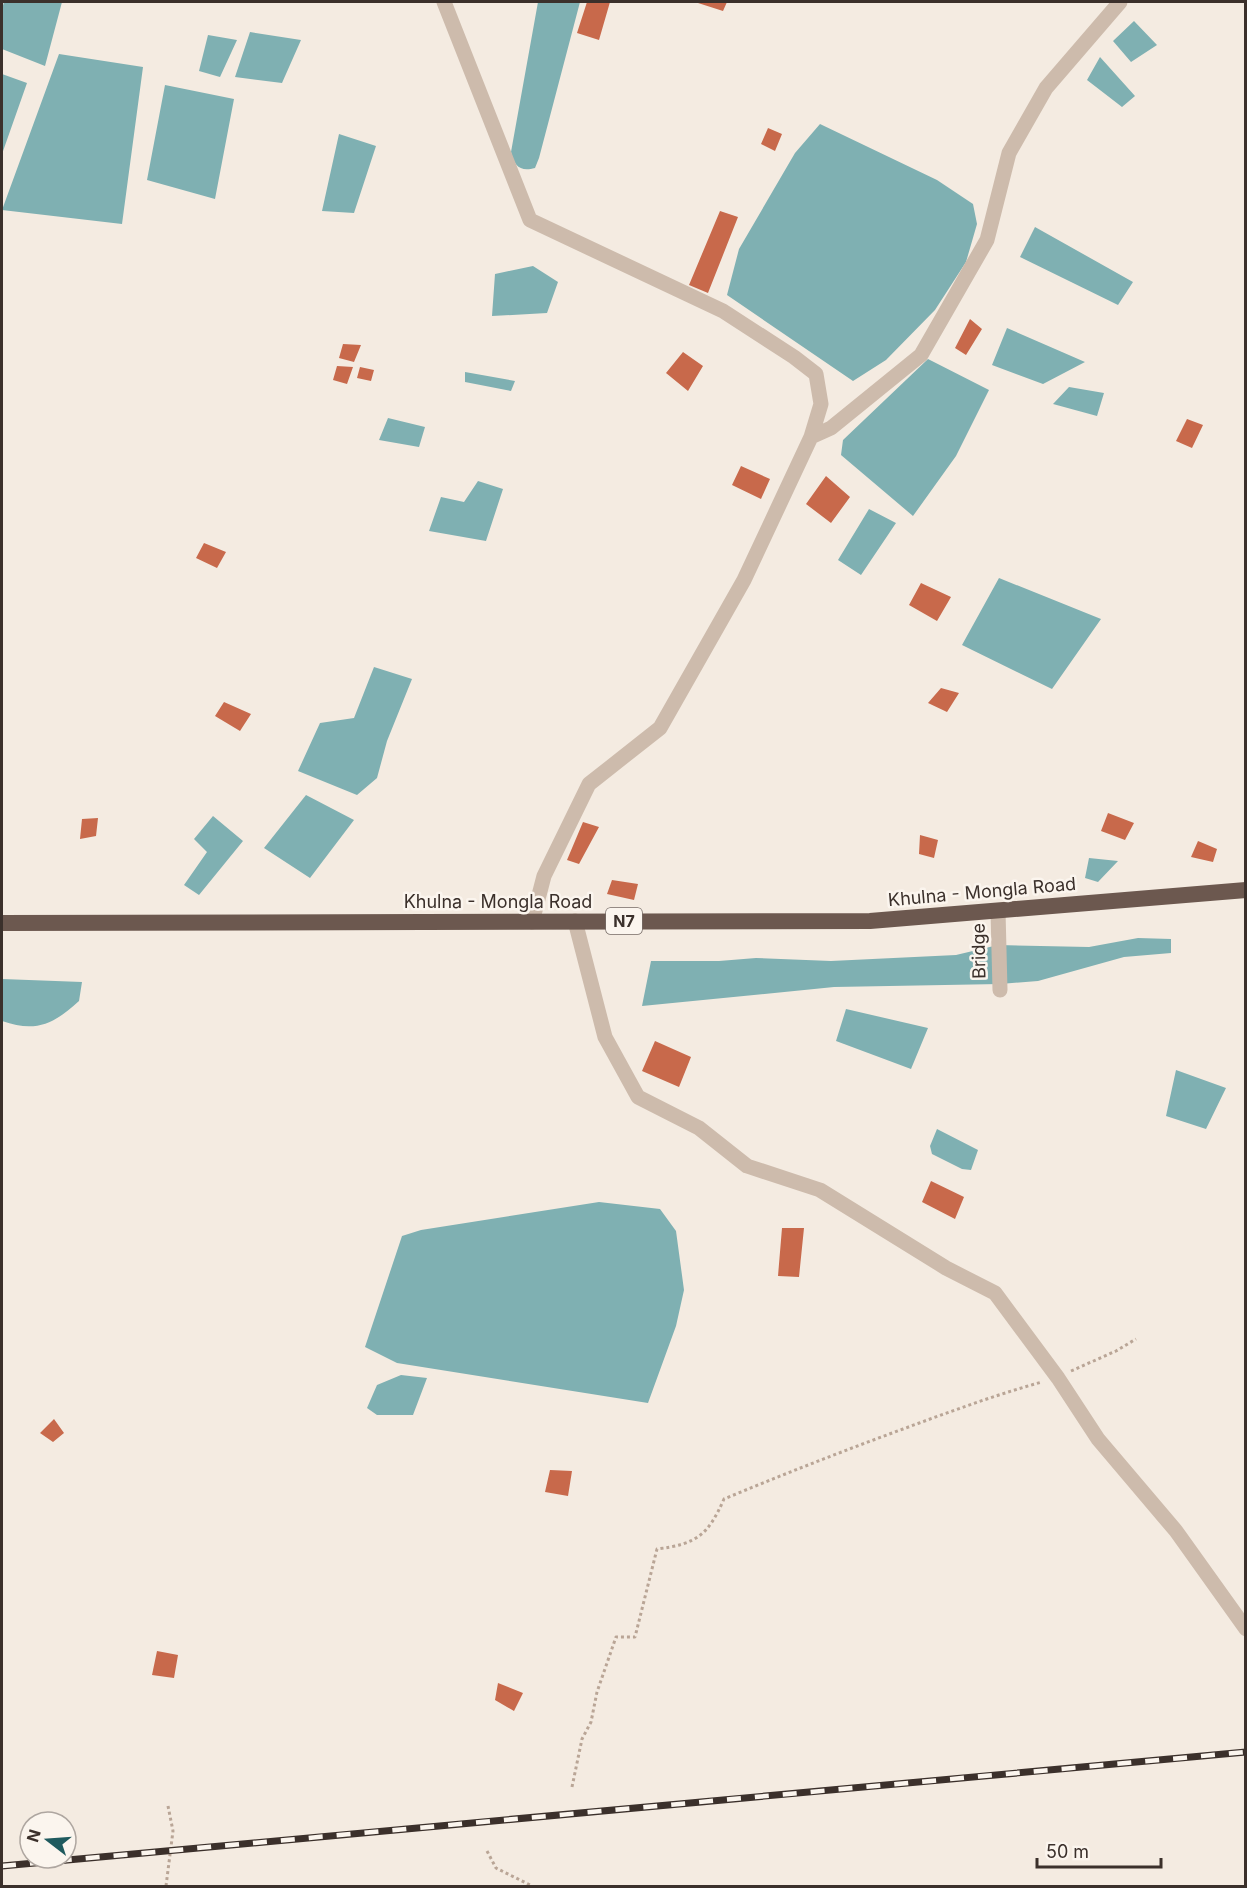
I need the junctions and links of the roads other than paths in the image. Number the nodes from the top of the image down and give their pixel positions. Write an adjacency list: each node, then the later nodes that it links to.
1 (444, 2): 3 (street)
2 (1120, 2): 3 (street)
3 (811, 437): 7 (street)
4 (1245, 890): 5 (highway, Khulna - Mongla Road / N7)
5 (998, 911): 6 (highway, Khulna - Mongla Road / N7); 9 (street, Bridge)
6 (575, 921): 7 (highway, Khulna - Mongla Road / N7); 10 (street)
7 (532, 922): 8 (highway, Khulna - Mongla Road / N7)
8 (2, 923)
9 (1000, 990)
10 (1245, 1629)

